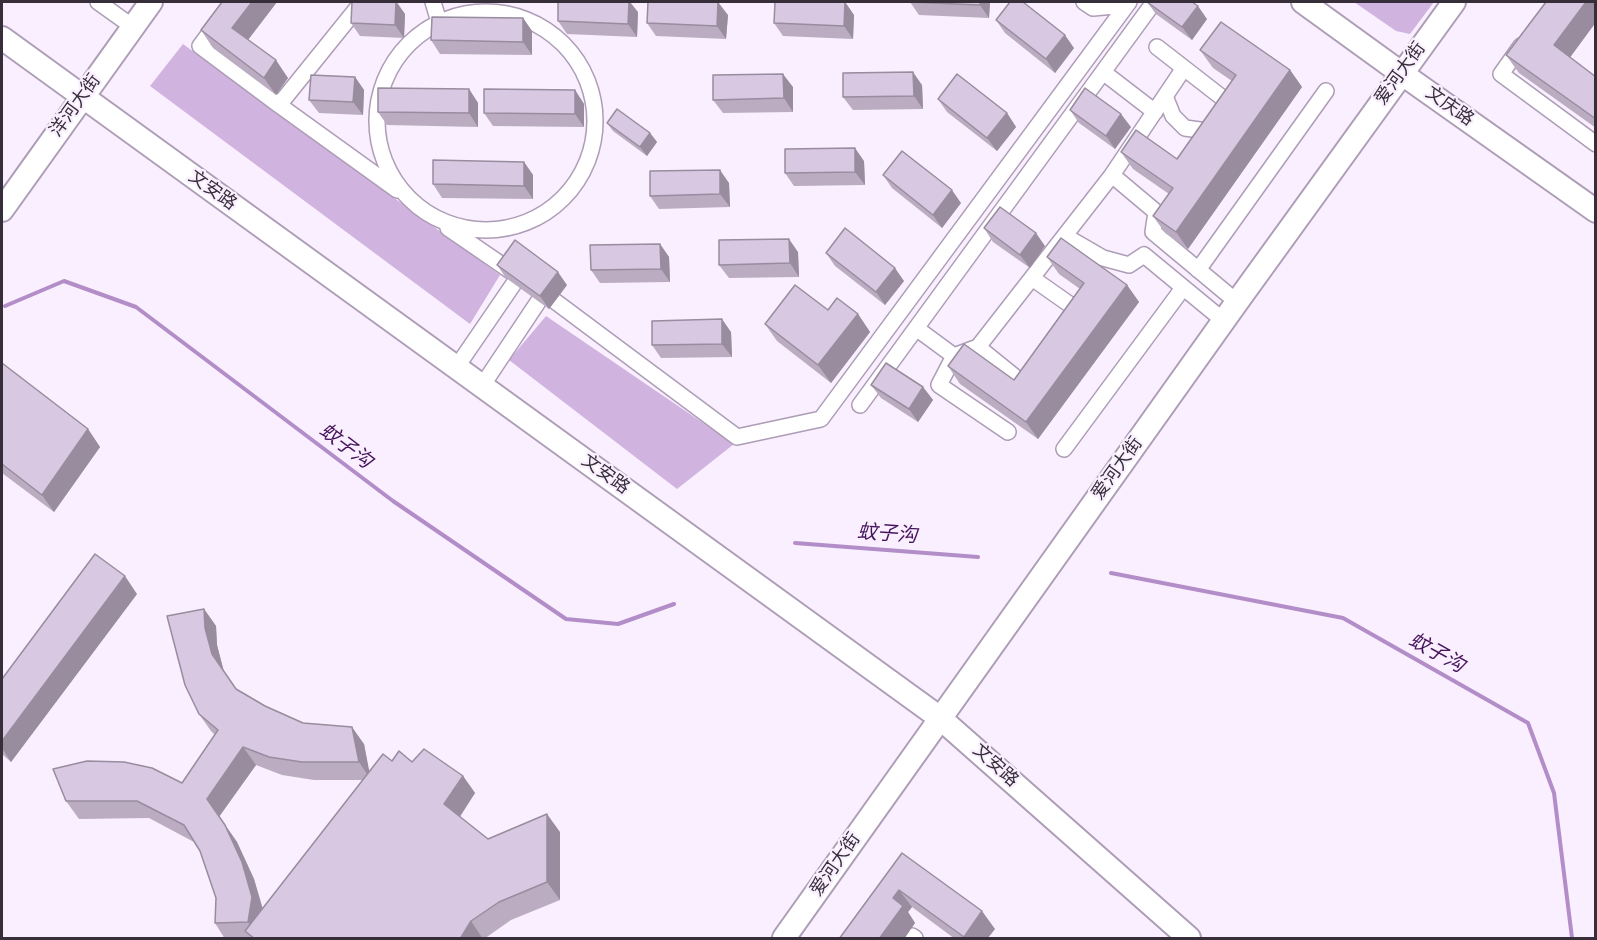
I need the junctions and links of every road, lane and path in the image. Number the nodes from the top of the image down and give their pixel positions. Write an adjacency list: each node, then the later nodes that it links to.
1 (98, 2): 12 (street)
2 (151, 2): 12 (street, 洋河大街)
3 (233, 2): 22 (street)
4 (362, 2): 22 (street)
5 (433, 2): 11 (street)
6 (1084, 2): 10 (street)
7 (1154, 2): 17 (street)
8 (1303, 2): 18 (street, 文庆路)
9 (1454, 2): 18 (street, 爱河大街)
10 (1119, 5): 33 (street)
11 (439, 22): 26 (street); 29 (street)
12 (133, 27): 21 (street, 洋河大街)
13 (2, 38): 21 (street, 文安路)
14 (1526, 38): 24 (street)
15 (1157, 47): 16 (street)
16 (1184, 68): 20 (street); 20 (street)
17 (1103, 72): 23 (street); 37 (street)
18 (1401, 73): 28 (street, 文庆路); 35 (street, 爱河大街)
19 (1326, 91): 31 (street)
20 (1165, 96): 23 (street)
21 (82, 97): 27 (street, 洋河大街); 42 (street, 文安路)
22 (279, 105): 26 (street)
23 (1155, 112): 25 (street)
24 (1596, 144)
25 (1112, 175): 30 (street); 31 (street)
26 (404, 194): 29 (street)
27 (2, 210)
28 (1596, 211)
29 (434, 218): 33 (street)
30 (1065, 236): 32 (street); 34 (street)
31 (1198, 270): 35 (street)
32 (1032, 278): 38 (street); 39 (street)
33 (531, 285): 42 (street); 43 (street)
34 (1183, 288): 36 (street); 46 (street)
35 (1236, 302): 36 (street, 爱河大街)
36 (1224, 321): 47 (street, 爱河大街)
37 (916, 328): 40 (street); 44 (street)
38 (1065, 330)
39 (978, 347): 40 (street); 41 (street)
40 (954, 356): 45 (street)
41 (1038, 366)
42 (456, 368): 43 (street, 文安路)
43 (482, 386): 47 (street, 文安路)
44 (860, 405)
45 (1008, 432)
46 (1064, 450)
47 (940, 718): 48 (street, 爱河大街); 49 (street, 文安路)
48 (784, 939)
49 (1189, 939)

